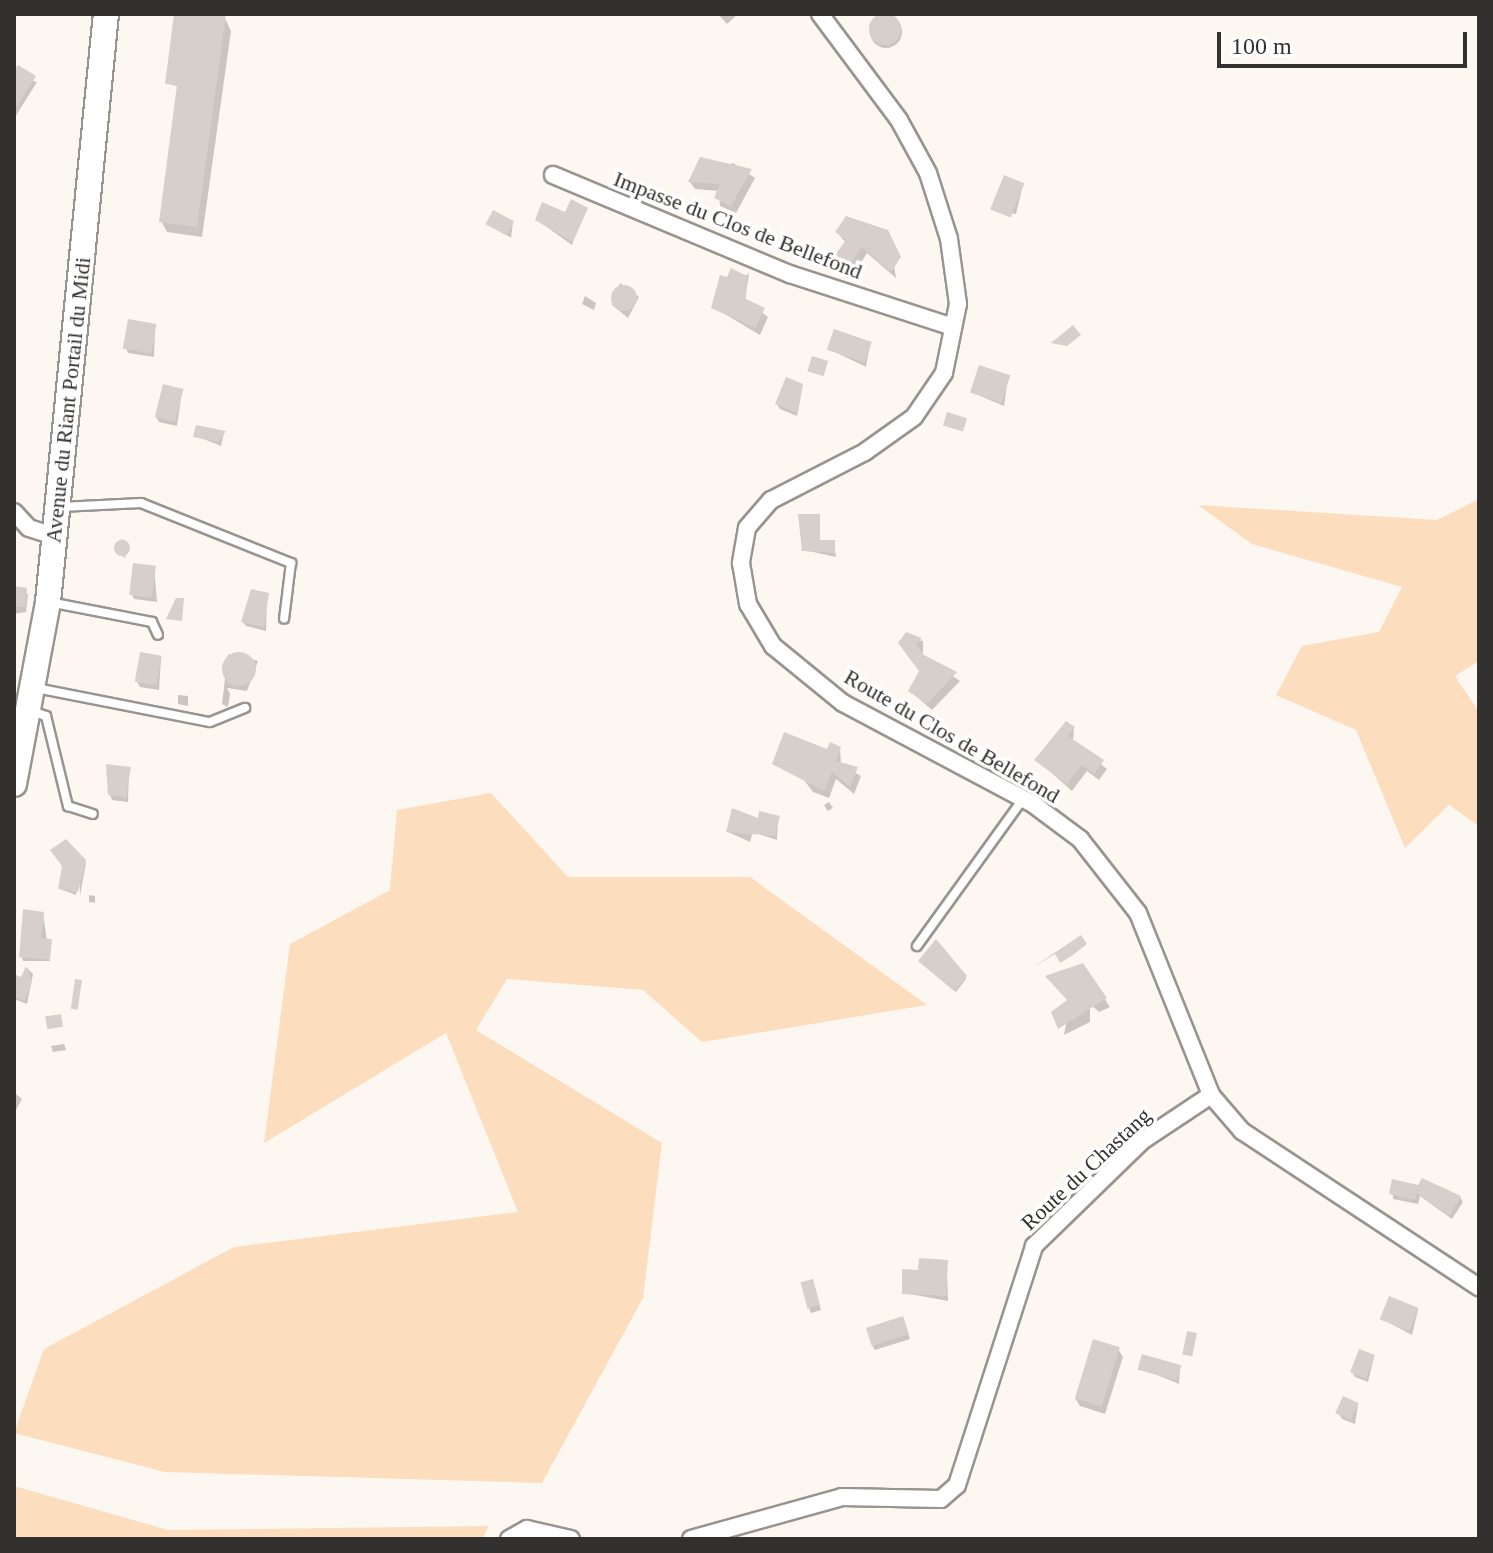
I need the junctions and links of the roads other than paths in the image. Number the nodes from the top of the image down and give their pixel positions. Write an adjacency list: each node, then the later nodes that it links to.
1 (106, 14): 5 (main road, Avenue du Riant Portail du Midi)
2 (820, 14): 4 (street, Route du Clos de Bellefond)
3 (553, 175): 4 (street, Impasse du Clos de Bellefond)
4 (953, 327): 14 (street, Route du Clos de Bellefond)
5 (56, 508): 7 (main road, Avenue du Riant Portail du Midi); 9 (lane)
6 (14, 512): 7 (street)
7 (53, 536): 8 (main road, Avenue du Riant Portail du Midi)
8 (48, 602): 10 (lane); 11 (main road, Avenue du Riant Portail du Midi)
9 (284, 619)
10 (158, 635)
11 (33, 699): 12 (lane); 13 (main road, Avenue du Riant Portail du Midi); 15 (lane)
12 (245, 708)
13 (14, 784)
14 (1023, 799): 16 (lane); 17 (street, Route du Clos de Bellefond)
15 (93, 814)
16 (917, 946)
17 (1211, 1095): 18 (street); 21 (street, Route du Chastang)
18 (1479, 1287)
19 (509, 1539): 20 (street)
20 (571, 1539)
21 (691, 1539)

